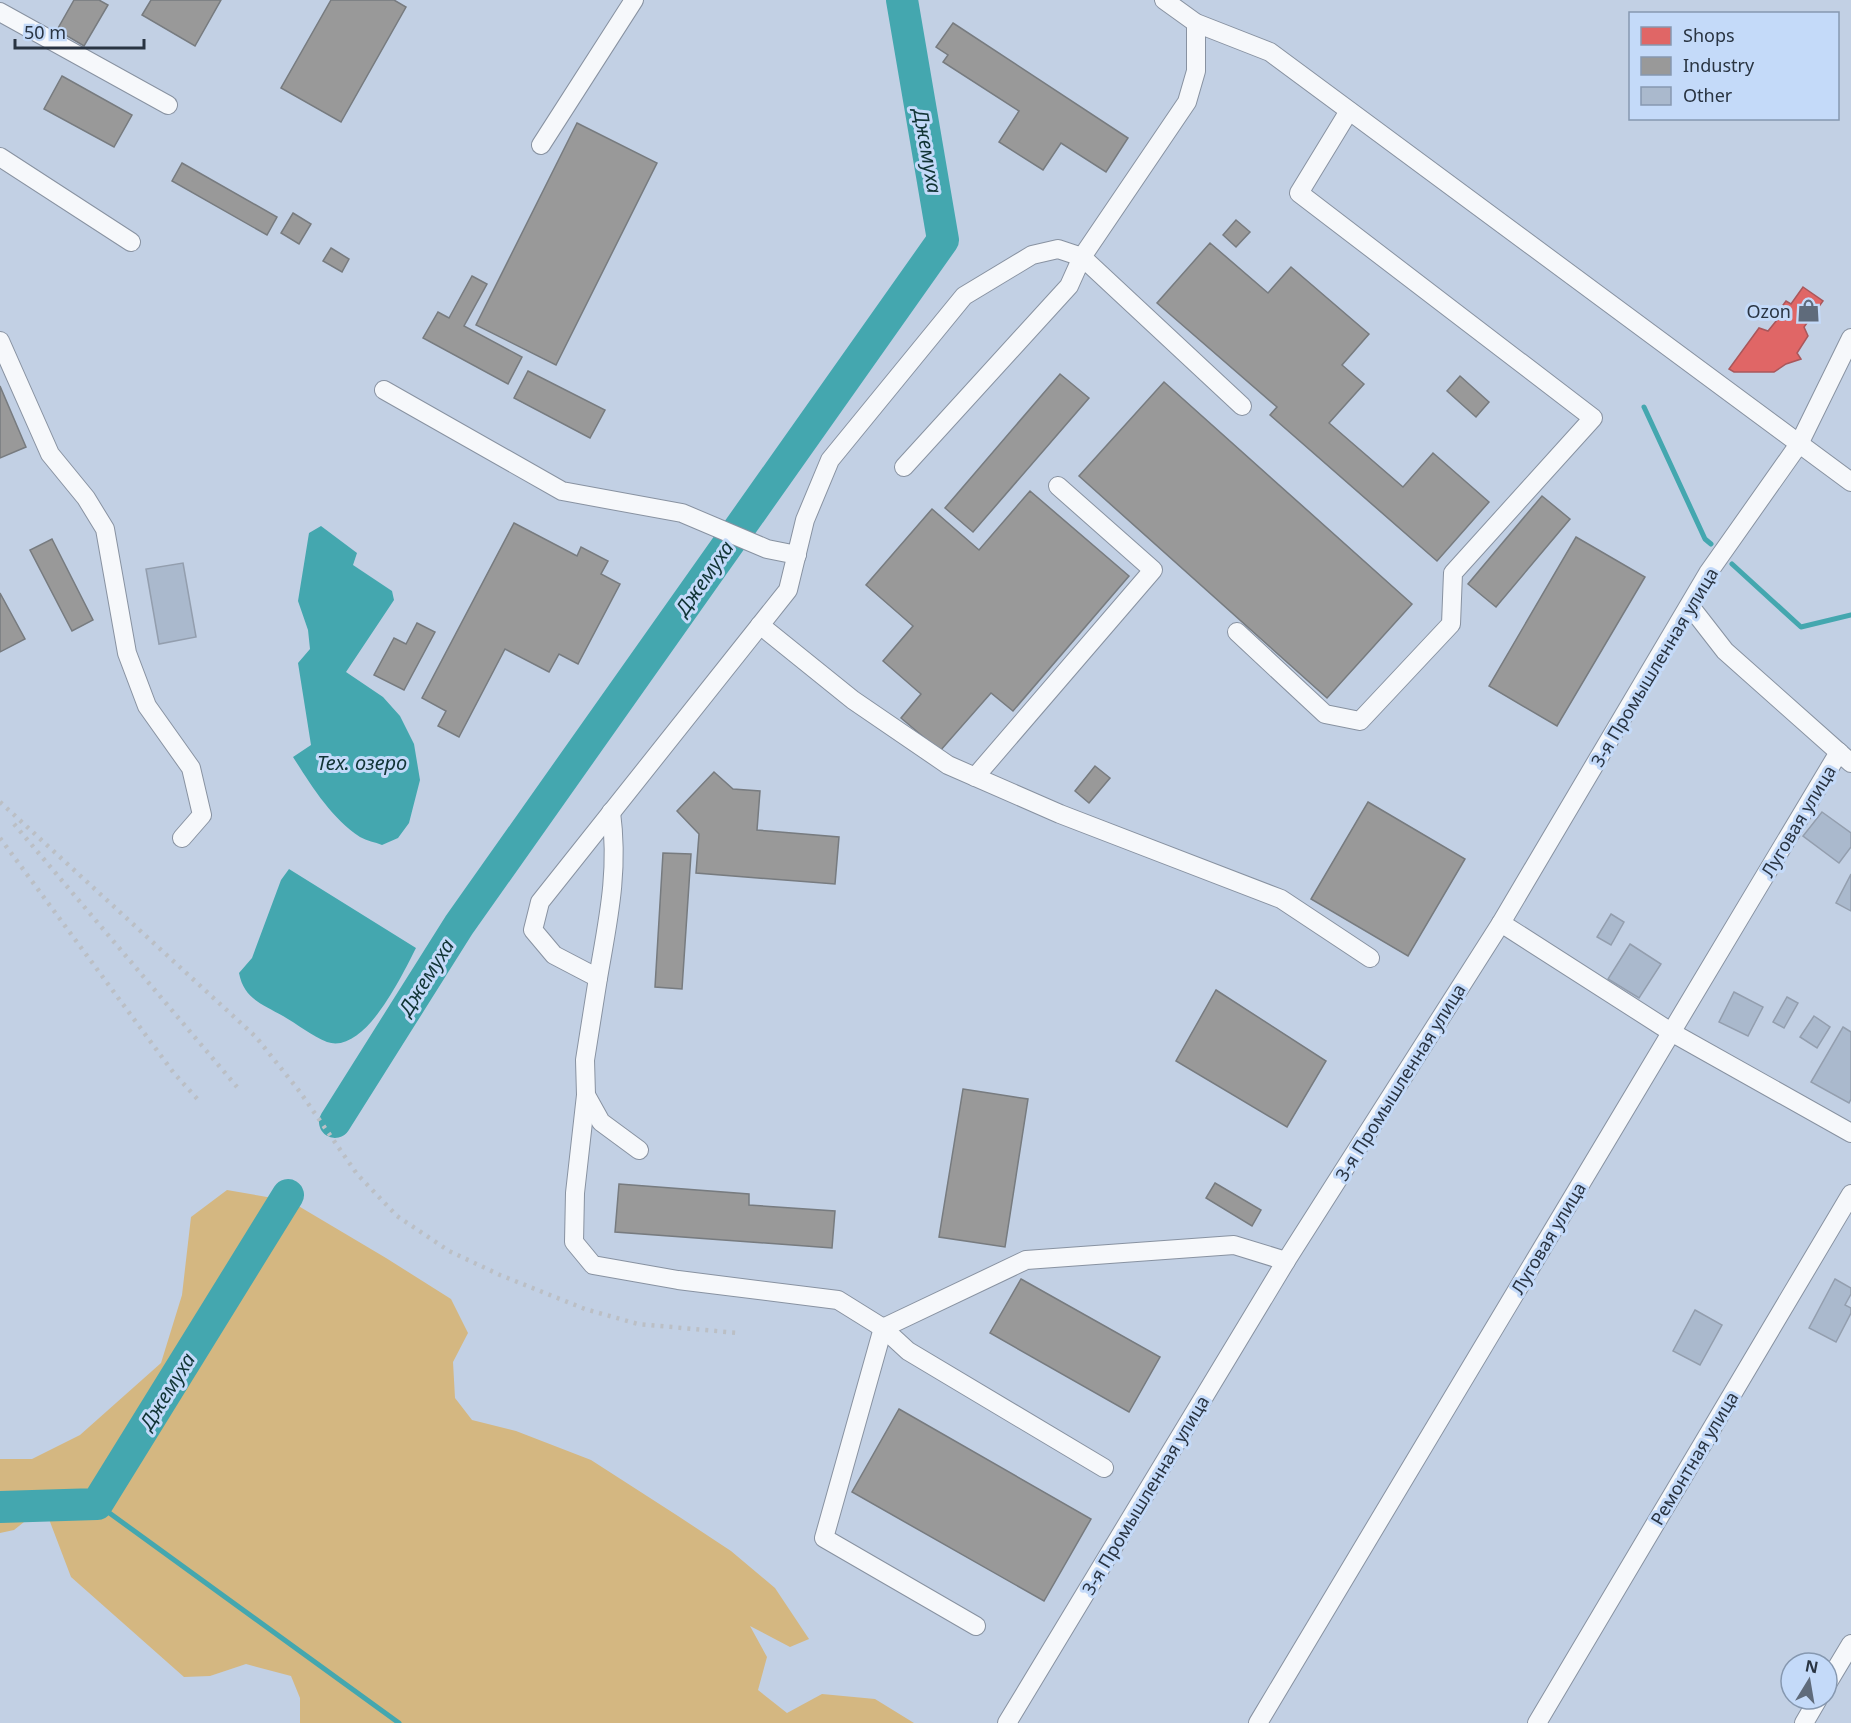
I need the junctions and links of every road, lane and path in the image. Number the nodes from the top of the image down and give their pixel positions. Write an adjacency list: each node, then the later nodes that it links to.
1 (634, 0): 7 (street)
2 (1164, 0): 4 (street)
3 (0, 12): 5 (street)
4 (1196, 23): 6 (street); 10 (street)
5 (168, 105)
6 (1349, 111): 15 (street); 22 (street)
7 (541, 145)
8 (0, 157): 9 (street)
9 (131, 242)
10 (1082, 257): 14 (street); 16 (street); 19 (street)
11 (1851, 338): 15 (street, 3-я Промышленная улица)
12 (0, 341): 26 (street)
13 (384, 390): 19 (street)
14 (1242, 406)
15 (1799, 444): 17 (street); 20 (street, 3-я Промышленная улица)
16 (904, 466)
17 (1851, 482)
18 (1058, 486): 24 (street)
19 (796, 555): 21 (street)
20 (1690, 606): 23 (street); 27 (street, 3-я Промышленная улица)
21 (760, 625): 24 (street); 25 (street)
22 (1237, 632)
23 (1845, 757): 30 (street, Луговая улица)
24 (975, 777): 28 (street)
25 (611, 812): 29 (street); 29 (street)
26 (182, 838)
27 (1501, 923): 30 (street); 35 (street, 3-я Промышленная улица)
28 (1370, 958)
29 (598, 978): 31 (street)
30 (1671, 1032): 32 (street); 42 (street, Луговая улица)
31 (586, 1095): 33 (street); 36 (street)
32 (1851, 1133)
33 (639, 1150)
34 (1851, 1194): 43 (street, Ремонтная улица)
35 (1286, 1261): 36 (street); 41 (street, 3-я Промышленная улица)
36 (883, 1328): 37 (street); 38 (street)
37 (1104, 1467)
38 (976, 1626)
39 (1851, 1644): 40 (street)
40 (1839, 1664)
41 (1007, 1723)
42 (1258, 1723)
43 (1537, 1723)

